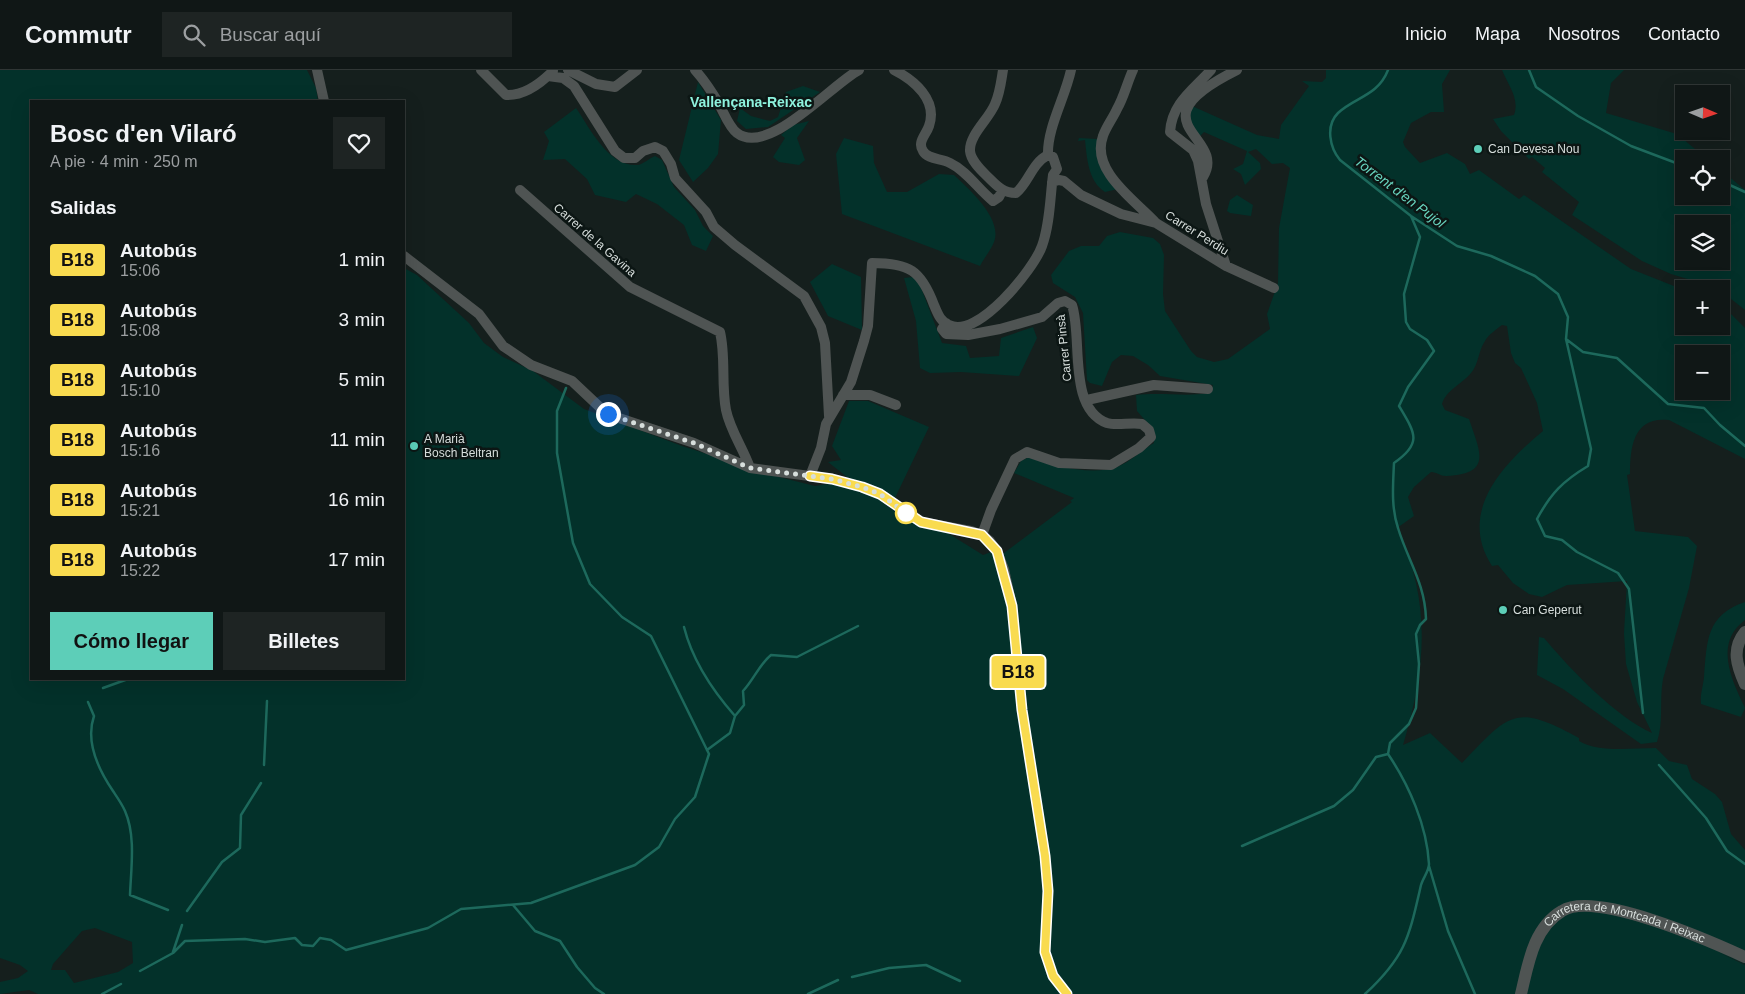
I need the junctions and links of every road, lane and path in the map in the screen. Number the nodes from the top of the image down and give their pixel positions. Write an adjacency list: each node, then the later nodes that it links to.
1 (317, 70): 14 (street)
2 (481, 70): 13 (street)
3 (568, 70): 4 (street)
4 (637, 70)
5 (695, 70): 6 (street)
6 (859, 70)
7 (894, 70): 19 (street)
8 (1003, 70): 19 (street)
9 (1071, 70): 15 (street)
10 (1133, 70): 20 (street)
11 (1211, 70): 16 (street)
12 (1237, 70): 16 (street)
13 (551, 73): 29 (street)
14 (324, 100)
15 (1048, 156): 17 (street); 19 (street)
16 (1202, 178): 22 (street)
17 (1052, 182): 20 (street, Carrer Perdiu); 24 (street)
18 (520, 190): 30 (street, Carrer de la Gavina)
19 (1002, 191)
20 (1156, 222): 22 (street, Carrer Perdiu)
21 (405, 257): 30 (street)
22 (1226, 266): 23 (street, Carrer Perdiu)
23 (1274, 288)
24 (946, 323): 26 (street); 27 (street, Carrer Pinsà)
25 (1208, 389): 27 (street)
26 (844, 395): 28 (street); 29 (street)
27 (1087, 400): 32 (street, Carrer Pinsà)
28 (896, 404)
29 (829, 416): 31 (street)
30 (750, 468): 31 (street)
31 (810, 476): 32 (street)
32 (982, 535): 36 (street)
33 (1745, 632): 34 (street)
34 (1745, 684)
35 (1745, 958): 37 (street, Carretera de Montcada i Reixac)
36 (1067, 994)
37 (1522, 994)

